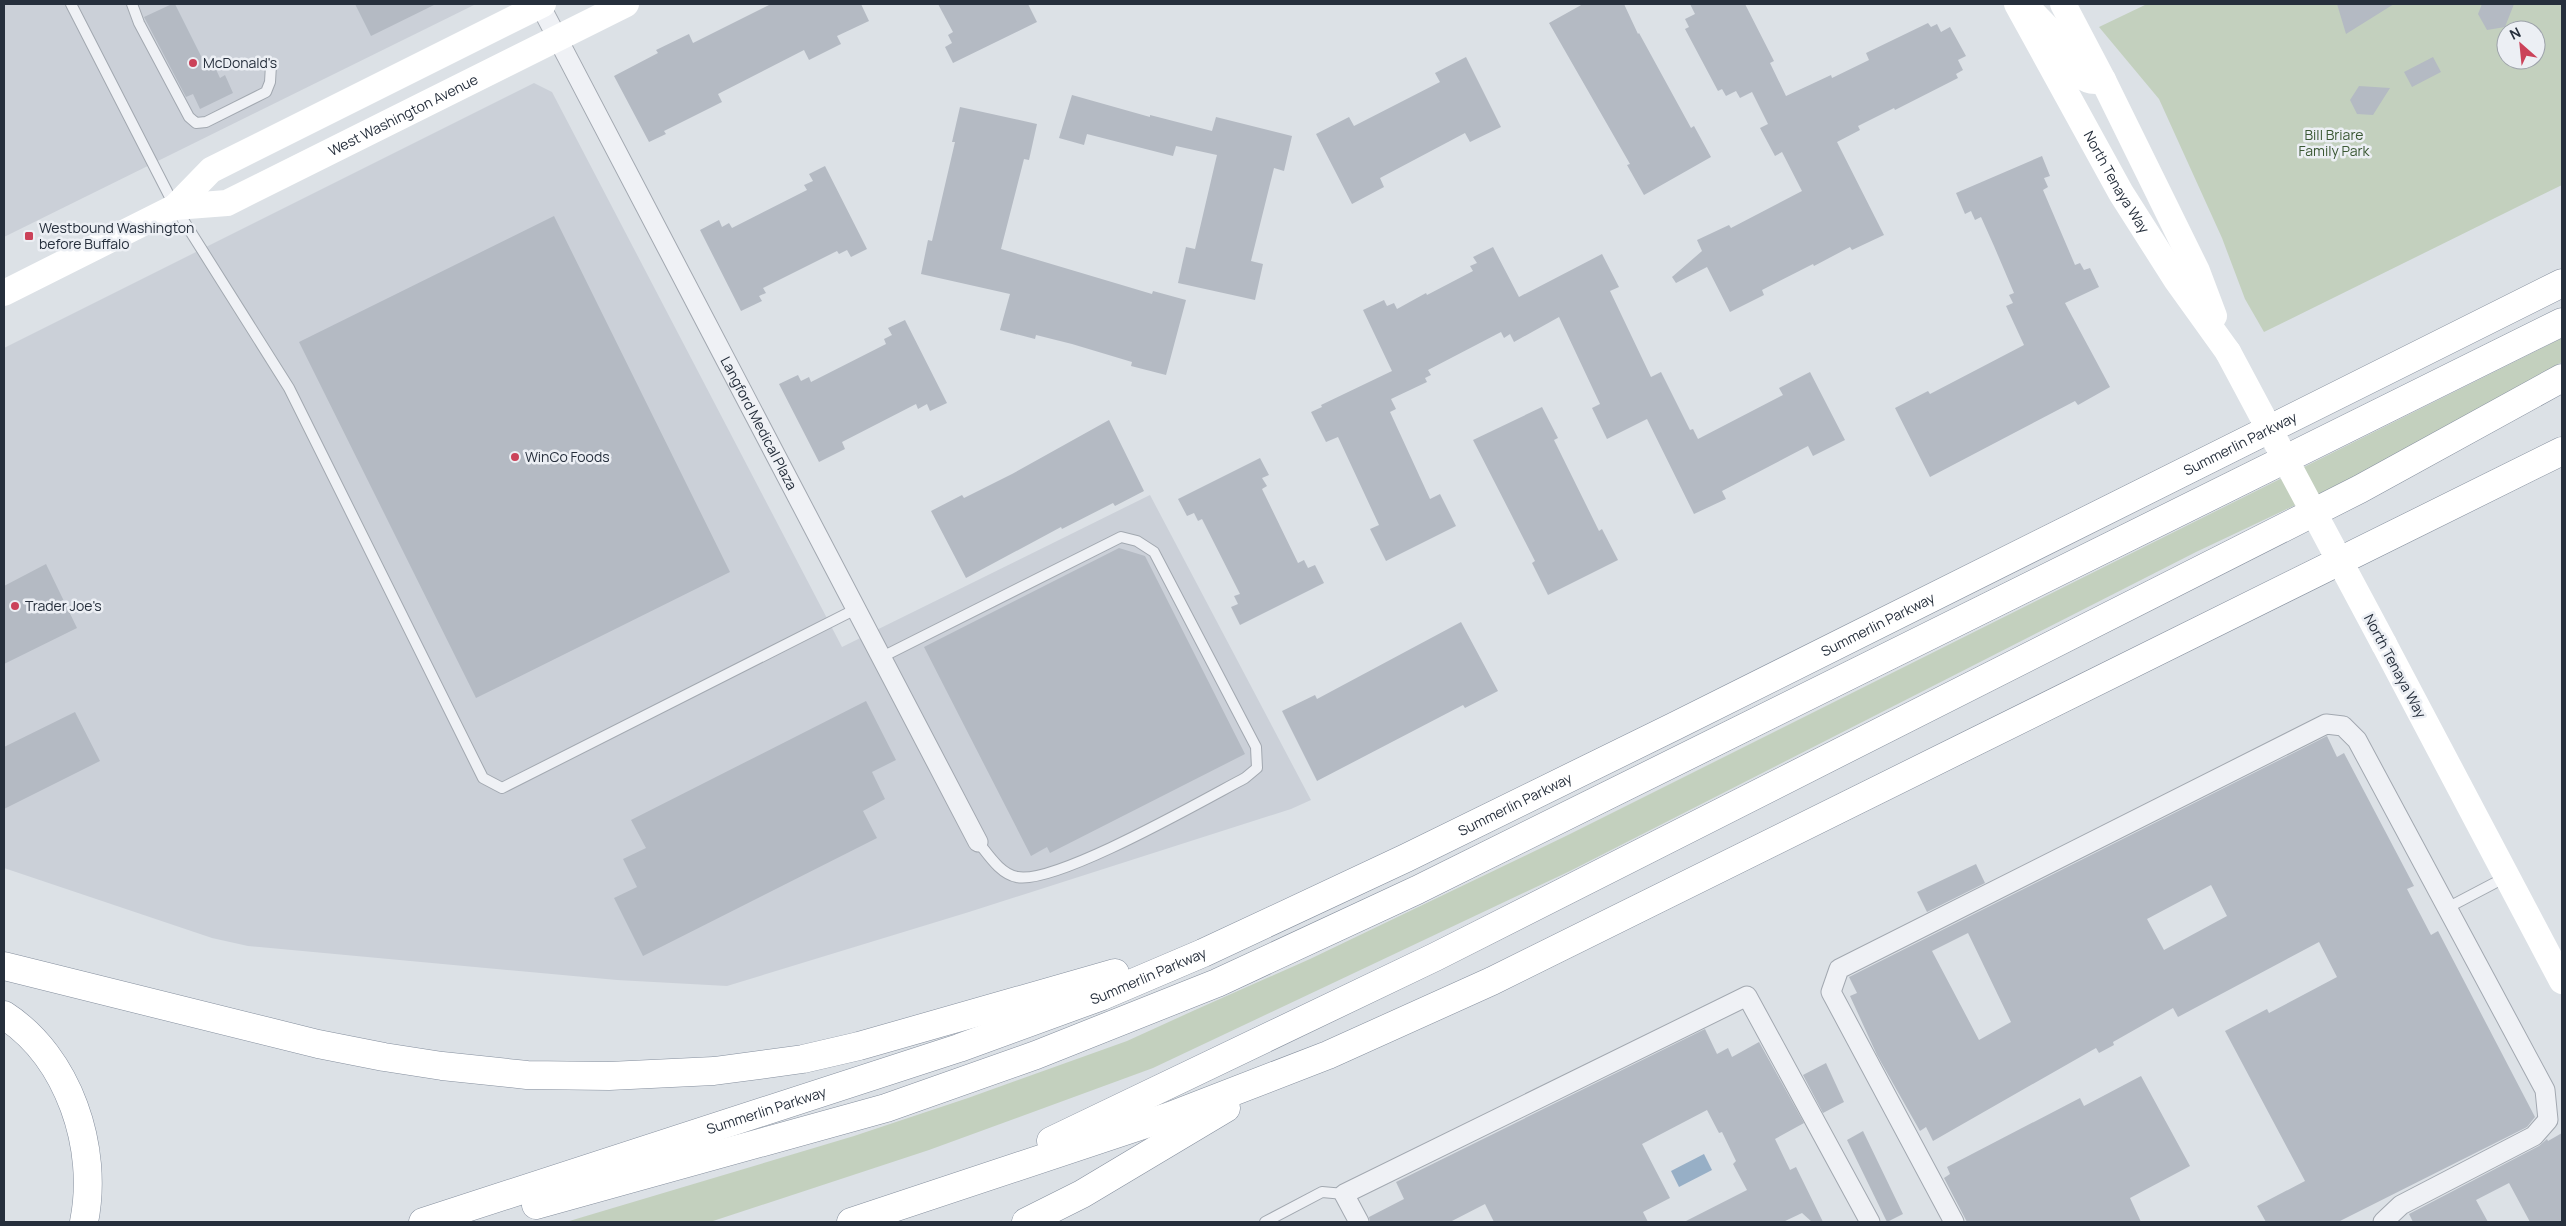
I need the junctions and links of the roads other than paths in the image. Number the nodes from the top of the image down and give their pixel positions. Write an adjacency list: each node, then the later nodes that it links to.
1 (71, 4): 12 (lane)
2 (132, 4): 9 (lane)
3 (542, 4): 8 (street, Langford Medical Plaza); 12 (main road, West Washington Avenue)
4 (626, 4): 8 (main road, West Washington Avenue)
5 (2017, 4): 11 (main road, North Tenaya Way)
6 (2023, 4): 10 (main road)
7 (2063, 4): 10 (main road, North Tenaya Way)
8 (557, 38): 12 (main road, West Washington Avenue); 22 (street, Langford Medical Plaza)
9 (271, 65)
10 (2103, 80): 13 (main road, North Tenaya Way)
11 (2070, 101): 13 (main road); 14 (main road, North Tenaya Way)
12 (175, 208): 16 (main road, West Washington Avenue); 22 (lane)
13 (2174, 227): 14 (main road, North Tenaya Way)
14 (2187, 276): 25 (main road, North Tenaya Way, bridge)
15 (2562, 283): 27 (highway, Summerlin Parkway)
16 (4, 293)
17 (2562, 322): 36 (highway)
18 (2562, 378): 32 (highway)
19 (2562, 451): 21 (highway)
20 (2562, 468): 21 (highway)
21 (2405, 528): 31 (highway)
22 (856, 608): 23 (street, Langford Medical Plaza)
23 (882, 657): 24 (street, Langford Medical Plaza); 24 (lane)
24 (978, 842)
25 (2507, 877): 26 (lane); 29 (main road, North Tenaya Way)
26 (2447, 908): 42 (street); 43 (street)
27 (1227, 941): 28 (highway); 35 (highway, Summerlin Parkway)
28 (4, 966)
29 (2562, 981)
30 (4, 1015): 34 (highway)
31 (1293, 1068): 32 (highway); 38 (highway)
32 (945, 1192): 37 (highway)
33 (1344, 1194): 39 (lane); 40 (street); 41 (street)
34 (84, 1222)
35 (424, 1222)
36 (473, 1222)
37 (851, 1222)
38 (1026, 1222)
39 (1265, 1222)
40 (1359, 1222)
41 (1870, 1222)
42 (1954, 1222)
43 (2383, 1222)

